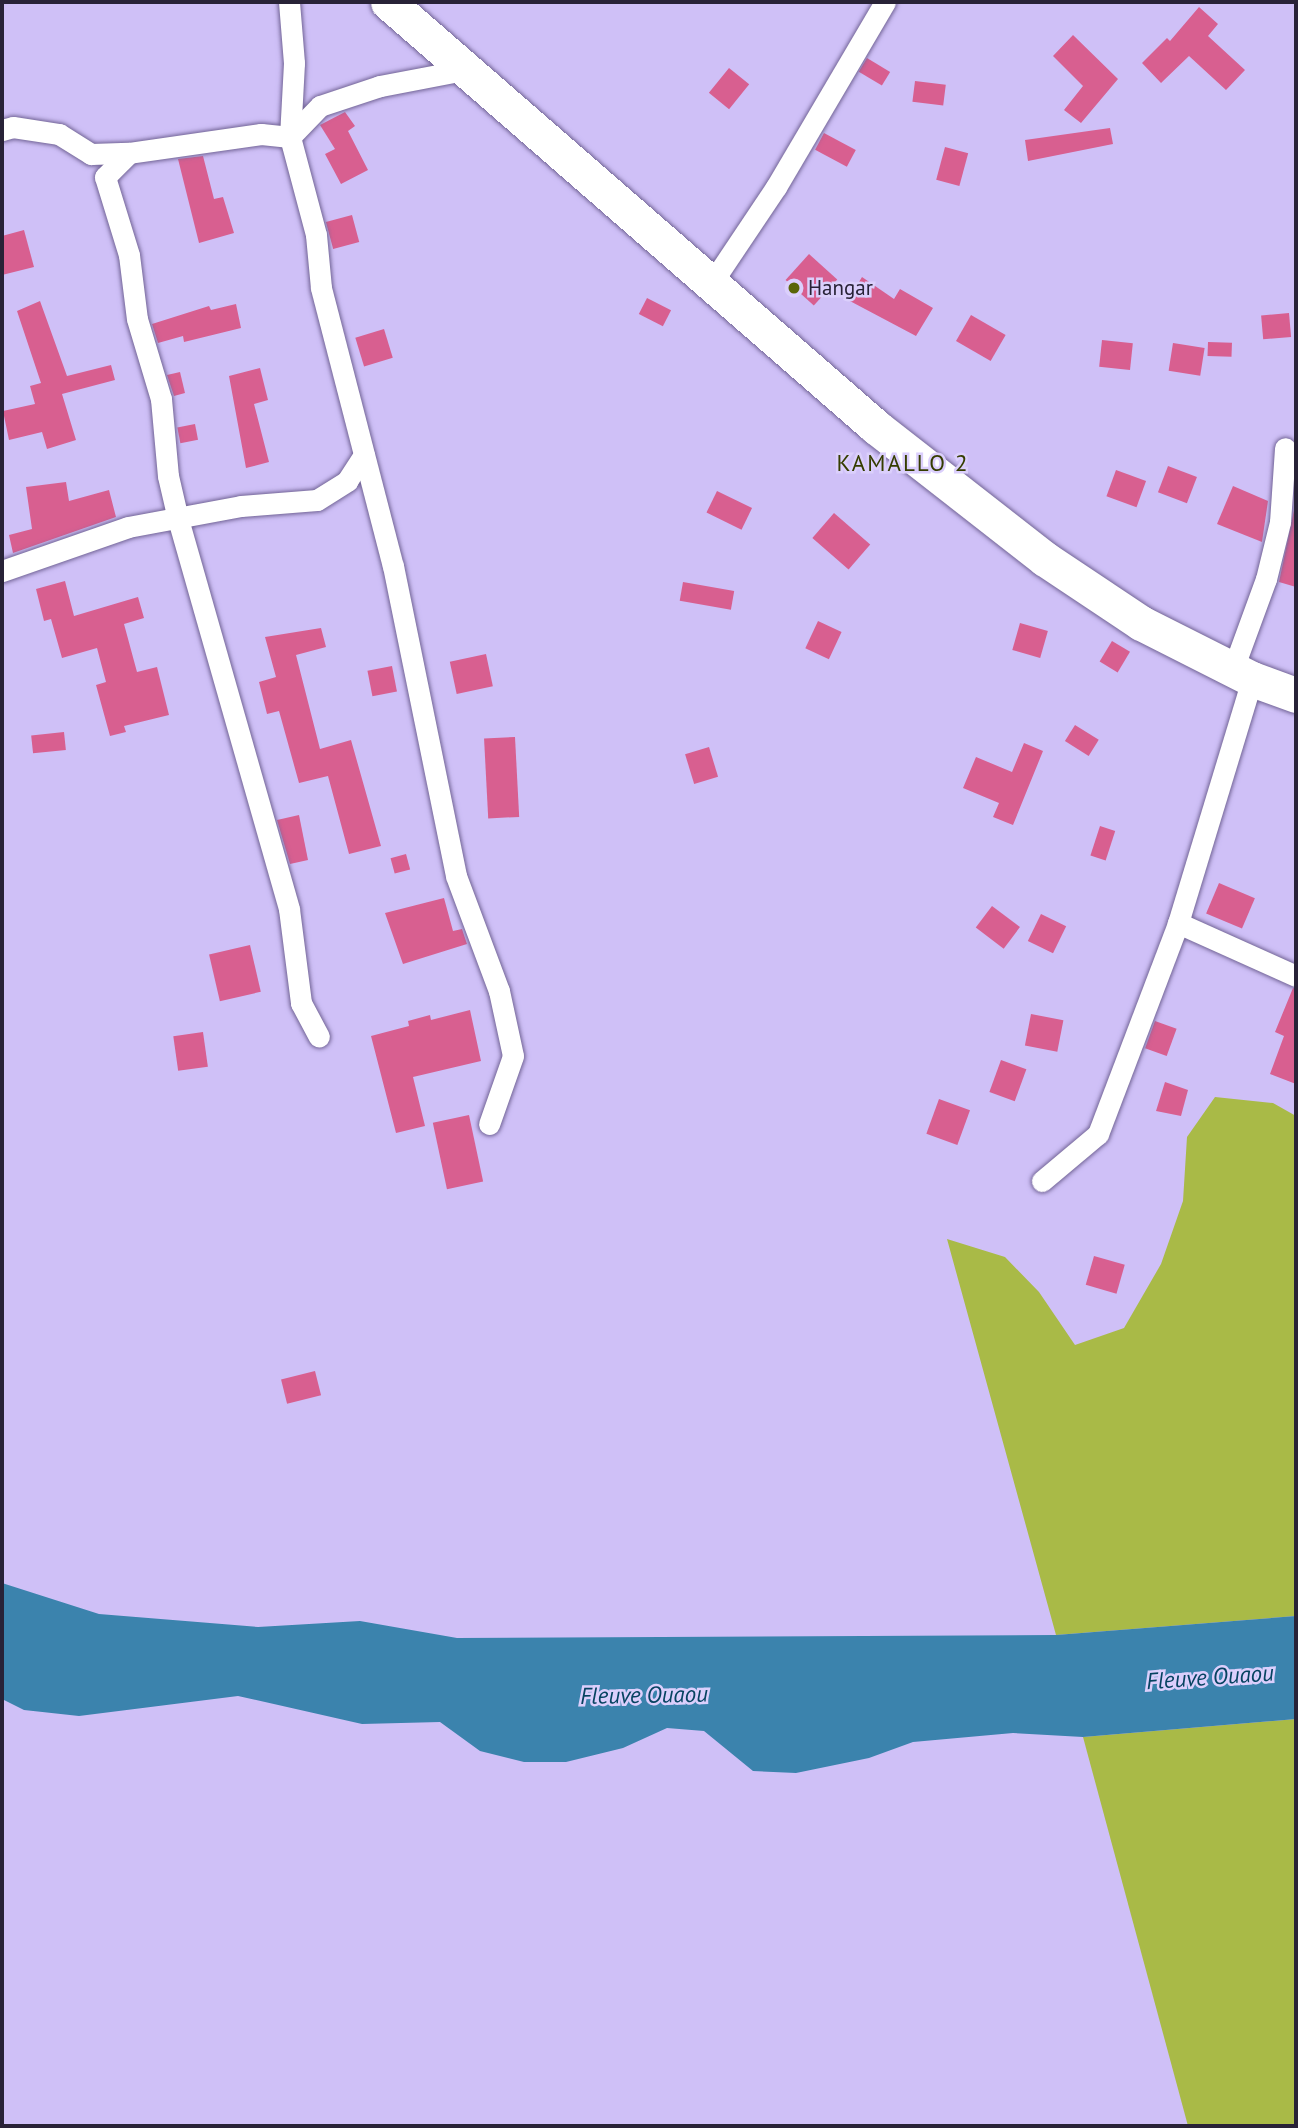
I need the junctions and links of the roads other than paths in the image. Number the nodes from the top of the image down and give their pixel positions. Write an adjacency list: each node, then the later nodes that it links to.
1 (289, 2): 6 (street)
2 (388, 2): 4 (highway)
3 (885, 2): 10 (street)
4 (464, 70): 6 (street); 10 (highway)
5 (2, 130): 8 (street)
6 (290, 137): 7 (street); 12 (street)
7 (129, 153): 8 (street); 9 (street)
8 (91, 154): 9 (street)
9 (105, 177): 13 (street)
10 (711, 284): 15 (highway)
11 (1285, 448): 15 (street)
12 (364, 455): 13 (street); 20 (street)
13 (178, 519): 14 (street); 19 (street)
14 (5, 565)
15 (1242, 674): 16 (highway); 17 (street)
16 (1296, 695)
17 (1178, 923): 18 (street); 21 (street)
18 (1296, 976)
19 (319, 1037)
20 (489, 1124)
21 (1042, 1181)

